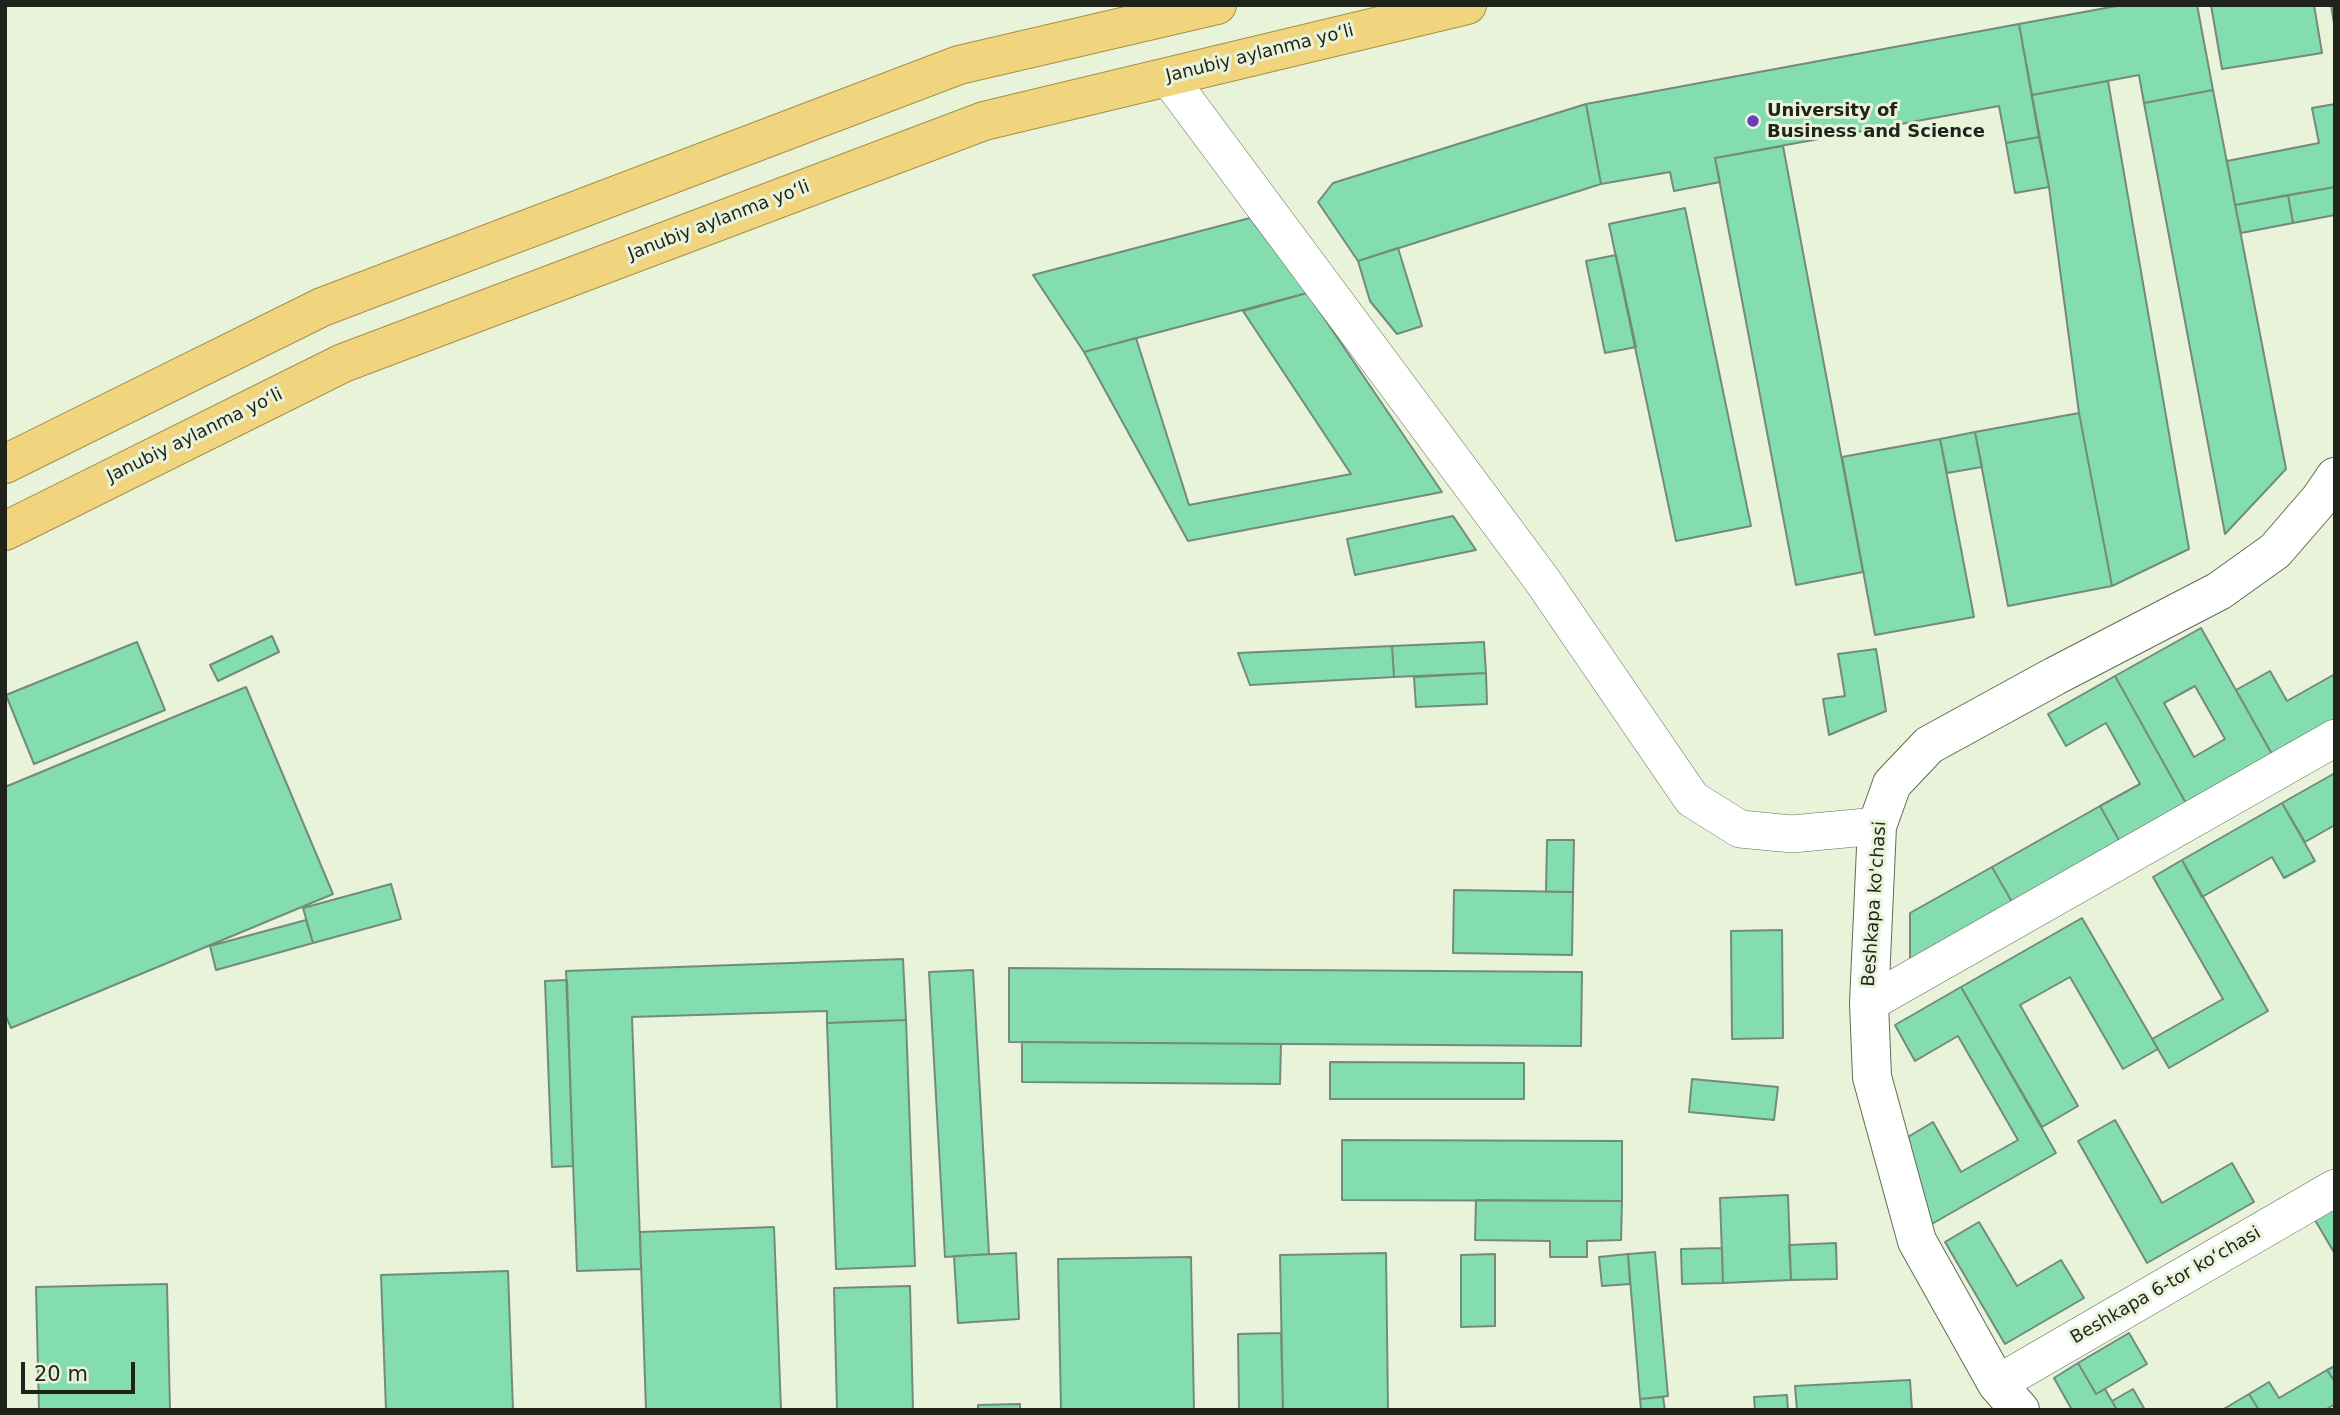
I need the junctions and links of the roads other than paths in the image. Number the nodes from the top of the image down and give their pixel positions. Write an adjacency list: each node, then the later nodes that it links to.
1 (1217, 5): 4 (highway)
2 (1467, 5): 3 (highway, Janubiy aylanma yoʻli)
3 (1168, 77): 6 (highway, Janubiy aylanma yoʻli); 8 (street)
4 (5, 464)
5 (2335, 477): 8 (street, Beshkapa ko'chasi)
6 (5, 531)
7 (2335, 738): 9 (street)
8 (1878, 826): 9 (street, Beshkapa ko'chasi)
9 (1868, 1003): 11 (street, Beshkapa ko'chasi)
10 (2335, 1188): 11 (street, Beshkapa 6-tor koʻchasi)
11 (2008, 1397)

